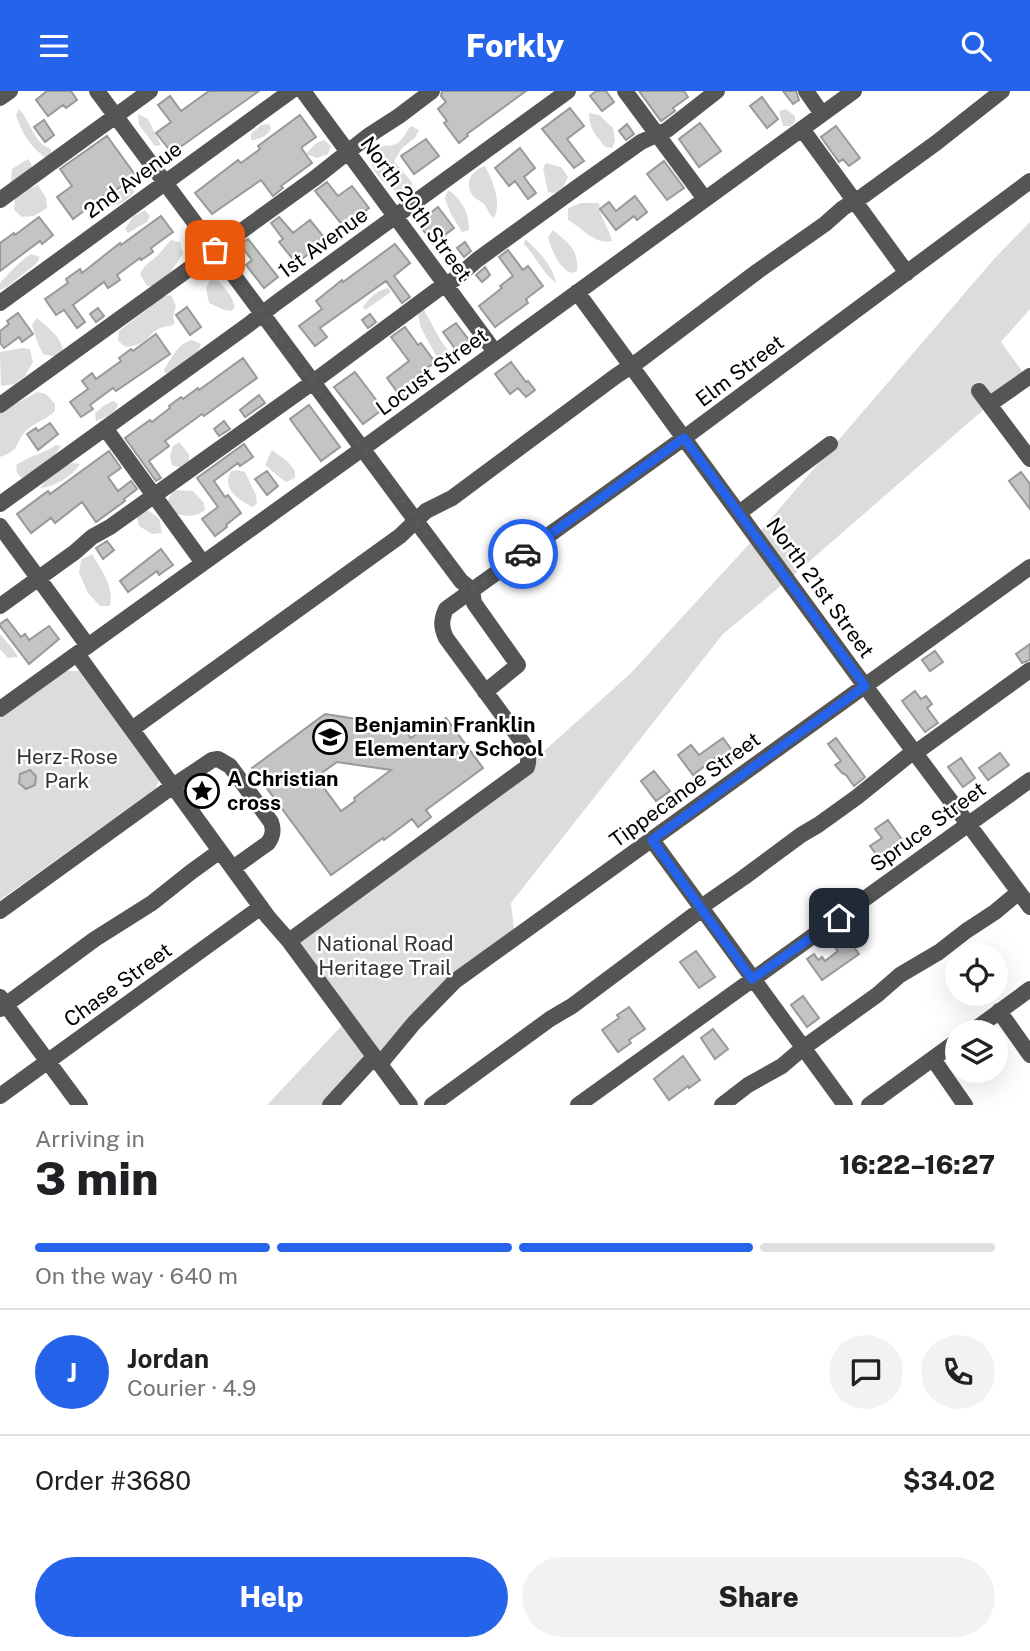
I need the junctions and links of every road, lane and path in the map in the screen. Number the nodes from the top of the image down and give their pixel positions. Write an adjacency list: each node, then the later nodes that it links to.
1 (10, 91): 13 (street)
2 (97, 91): 15 (street)
3 (150, 91): 15 (street)
4 (291, 91): 20 (street, 2nd Avenue)
5 (303, 91): 18 (street, North 20th Street)
6 (432, 91): 18 (street)
7 (568, 91): 24 (street, 1st Avenue)
8 (625, 91): 17 (street)
9 (717, 91): 17 (street)
10 (806, 91): 14 (street)
11 (853, 91): 14 (street, Locust Street)
12 (1002, 91): 23 (street)
13 (0, 99)
14 (822, 114): 16 (street, Locust Street)
15 (116, 116): 20 (street); 22 (street)
16 (802, 129): 21 (street, Locust Street); 23 (street)
17 (657, 135): 21 (street); 27 (street)
18 (348, 152): 24 (street, North 20th Street); 25 (street)
19 (1030, 181): 26 (street, Elm Street)
20 (165, 183): 25 (street); 29 (street, 2nd Avenue)
21 (705, 199): 28 (street, Locust Street)
22 (0, 200)
23 (855, 201): 26 (street); 32 (street)
24 (396, 217): 27 (street, North 20th Street); 30 (street, 1st Avenue)
25 (215, 250): 30 (street); 37 (street)
26 (907, 273): 39 (street, Elm Street)
27 (446, 284): 31 (street, North 20th Street); 34 (street)
28 (577, 292): 31 (street, Locust Street); 32 (street, North 21st Street)
29 (0, 303)
30 (262, 314): 34 (street); 38 (street, 1st Avenue)
31 (495, 352): 41 (street, Locust Street)
32 (631, 366): 39 (street, North 21st Street); 46 (street)
33 (1030, 376): 36 (street)
34 (313, 381): 41 (street); 43 (street)
35 (979, 391): 36 (street)
36 (990, 404): 42 (street)
37 (0, 405)
38 (105, 428): 43 (street); 44 (street, 1st Avenue)
39 (684, 438): 45 (street, North 21st Street); 51 (street, Elm Street)
40 (830, 444): 45 (street)
41 (362, 449): 46 (street); 48 (street, Locust Street)
42 (1030, 458)
43 (154, 495): 48 (street); 50 (street)
44 (0, 504)
45 (739, 513): 55 (street, North 21st Street)
46 (416, 521): 51 (street); 58 (street)
47 (0, 526): 50 (street)
48 (203, 563): 53 (street, Locust Street)
49 (1030, 567): 55 (street, Tippecanoe Street)
50 (39, 578): 52 (street); 53 (street)
51 (472, 590): 56 (street, Elm Street); 56 (street)
52 (0, 606)
53 (83, 650): 57 (street, Locust Street); 58 (street)
54 (1030, 670): 59 (street)
55 (865, 686): 59 (street, North 21st Street); 63 (street, Tippecanoe Street)
56 (485, 692): 71 (street, Elm Street)
57 (0, 709)
58 (132, 729): 61 (street)
59 (915, 752): 62 (street, North 21st Street); 69 (street)
60 (1030, 780): 62 (street, Spruce Street)
61 (173, 786): 64 (street); 65 (street); 70 (street)
62 (968, 825): 66 (street, North 21st Street); 72 (street, Spruce Street)
63 (652, 840): 69 (street); 81 (street, Tippecanoe Street)
64 (220, 851): 65 (street); 74 (street)
65 (233, 868): 67 (street)
66 (1019, 893): 68 (street, North 21st Street); 77 (street)
67 (261, 907): 71 (street); 82 (street, Chase Street)
68 (1030, 907)
69 (701, 908): 72 (street); 87 (street)
70 (0, 911)
71 (289, 941): 81 (street)
72 (752, 979): 77 (street); 88 (street, Spruce Street)
73 (1030, 989): 75 (street)
74 (2, 1004): 82 (street)
75 (999, 1011): 76 (street); 79 (street)
76 (987, 1020)
77 (803, 1048): 89 (street); 90 (street)
78 (945, 1050): 80 (street)
79 (1030, 1055)
80 (933, 1059): 91 (street); 92 (street)
81 (377, 1061): 85 (street, Tippecanoe Street); 86 (street)
82 (48, 1062): 83 (street, Chase Street); 84 (street)
83 (0, 1096)
84 (80, 1105)
85 (330, 1105)
86 (410, 1105)
87 (432, 1105)
88 (578, 1105)
89 (722, 1105)
90 (845, 1105)
91 (869, 1105)
92 (965, 1105)

